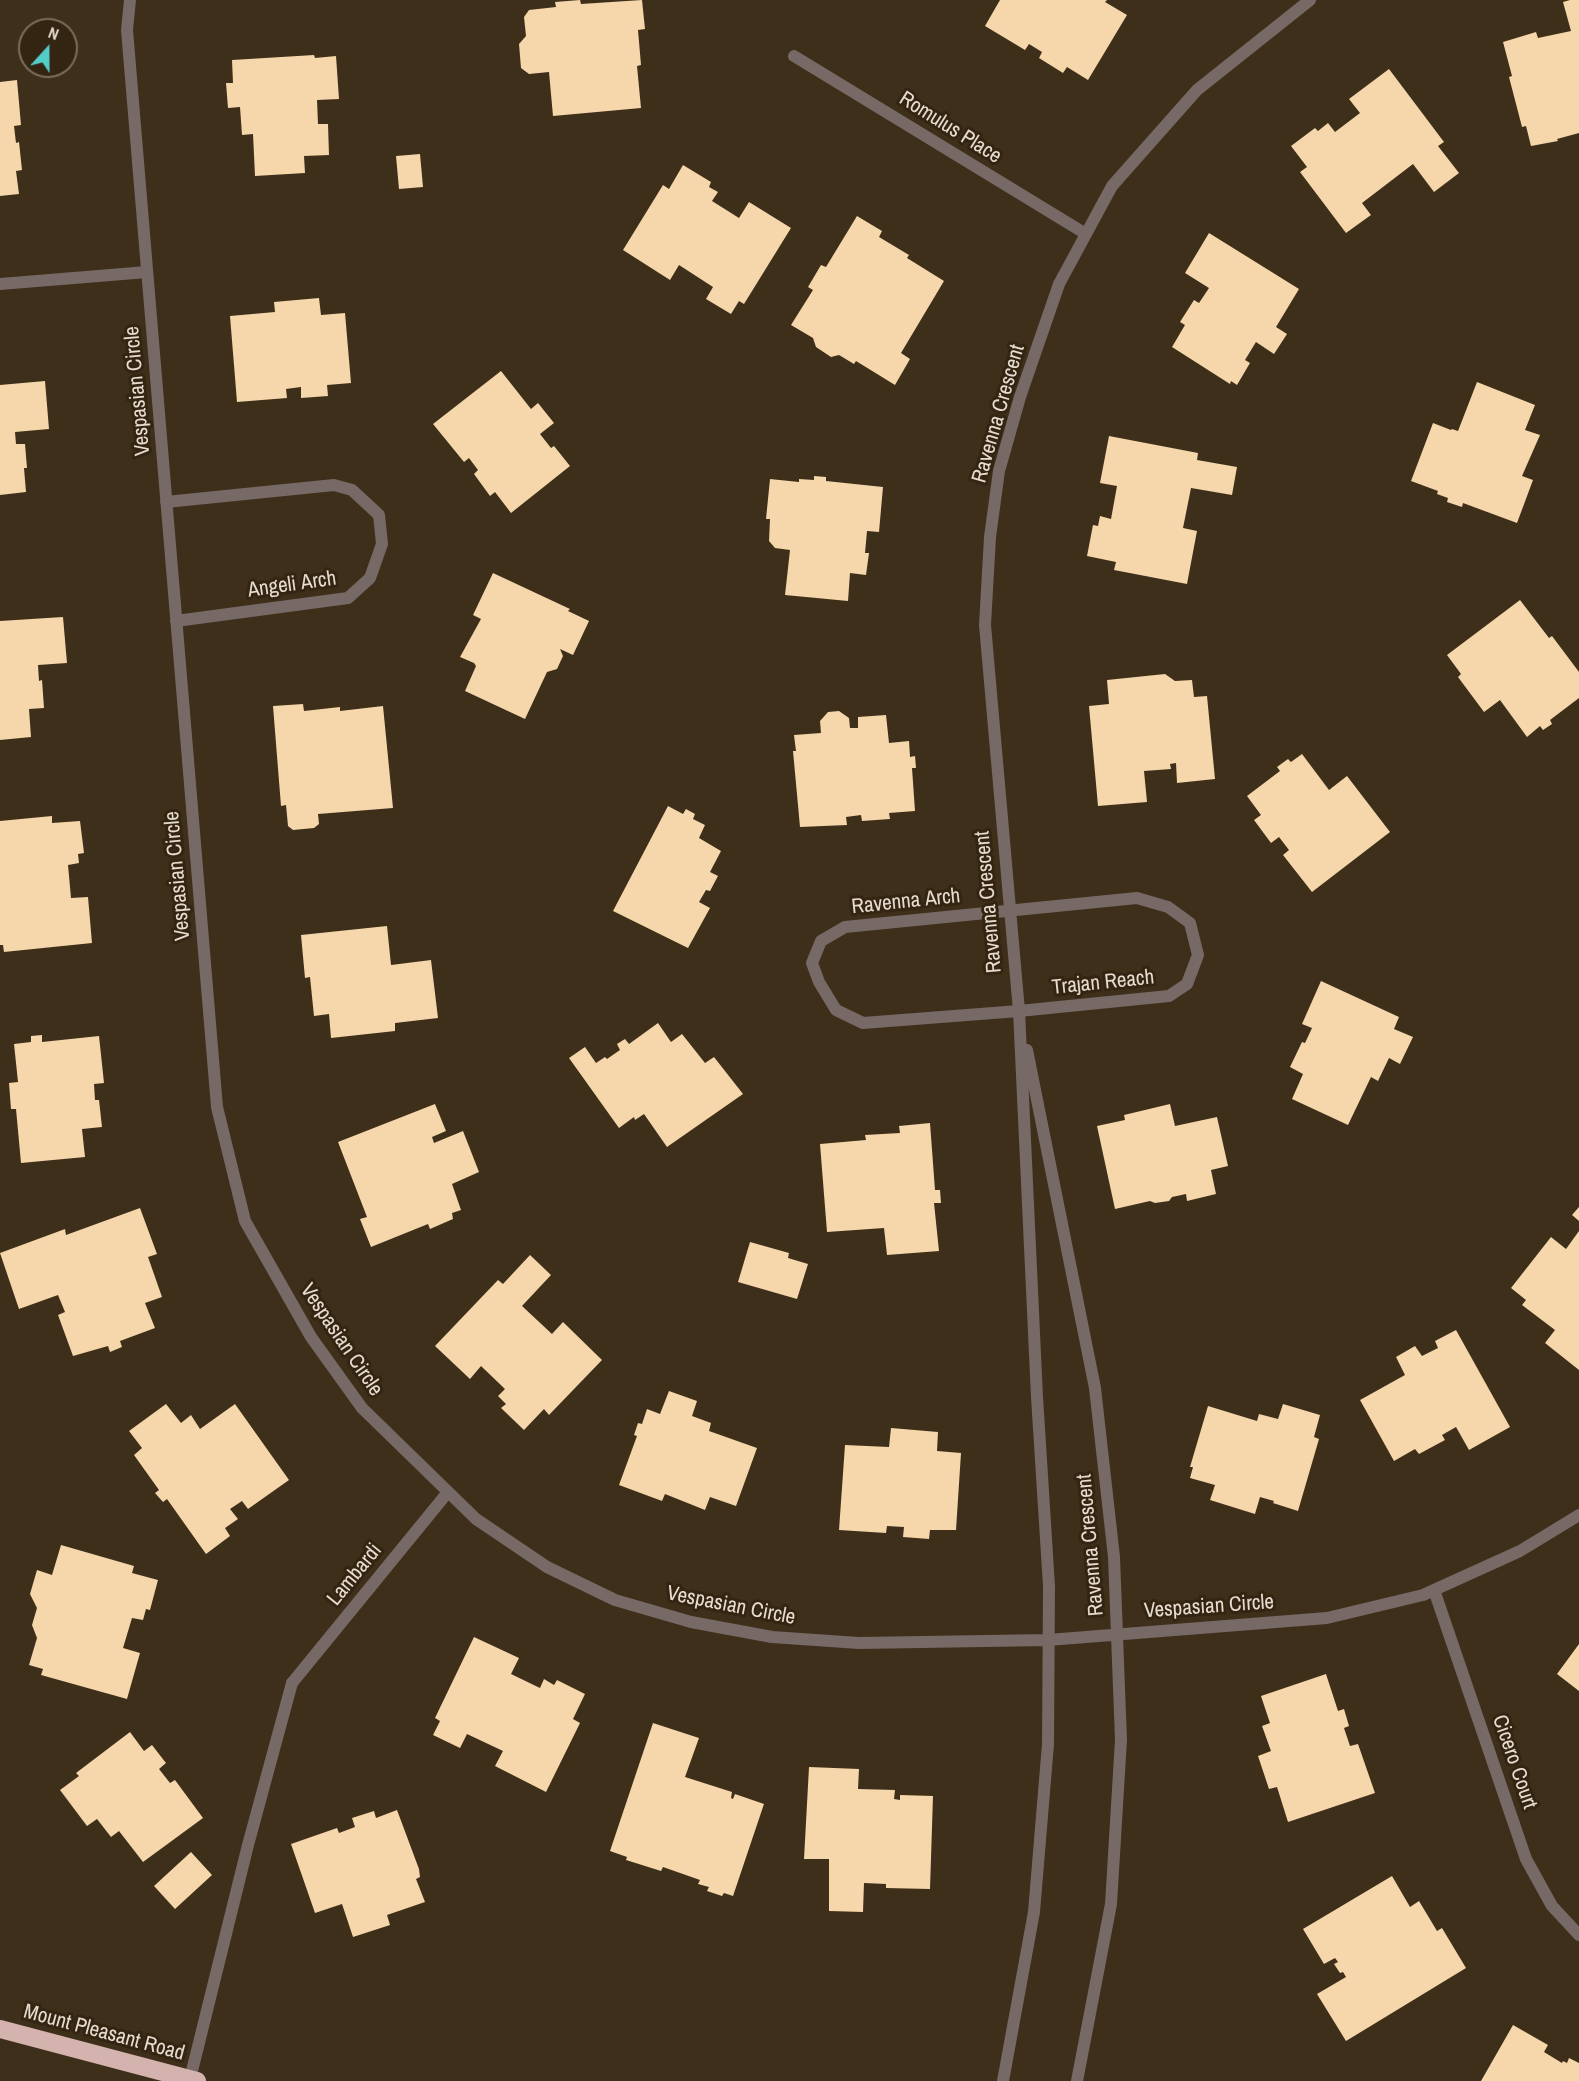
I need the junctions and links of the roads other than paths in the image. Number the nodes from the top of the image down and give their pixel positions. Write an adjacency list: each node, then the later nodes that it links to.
1 (130, 0): 5 (street, Vespasian Circle)
2 (1310, 0): 4 (street, Ravenna Crescent)
3 (794, 56): 4 (street, Romulus Place)
4 (1086, 234): 9 (street, Ravenna Crescent)
5 (147, 272): 6 (street); 7 (street, Vespasian Circle)
6 (0, 284)
7 (166, 502): 8 (street, Vespasian Circle); 8 (street, Angeli Arch)
8 (176, 621): 11 (street, Vespasian Circle)
9 (1009, 911): 10 (street, Ravenna Crescent); 10 (street, Trajan Reach); 10 (street, Ravenna Arch)
10 (1019, 1011): 14 (street, Ravenna Crescent); 15 (street, Ravenna Crescent)
11 (448, 1492): 15 (street, Vespasian Circle); 18 (street, Lambardi)
12 (1579, 1515): 13 (street, Vespasian Circle)
13 (1434, 1590): 14 (street, Vespasian Circle); 16 (street, Cicero Court)
14 (1117, 1634): 15 (street, Vespasian Circle); 20 (street, Ravenna Crescent)
15 (1048, 1640): 19 (street, Ravenna Crescent)
16 (1579, 1935)
17 (0, 2029): 18 (highway, Mount Pleasant Road)
18 (193, 2080)
19 (1003, 2081)
20 (1077, 2081)

